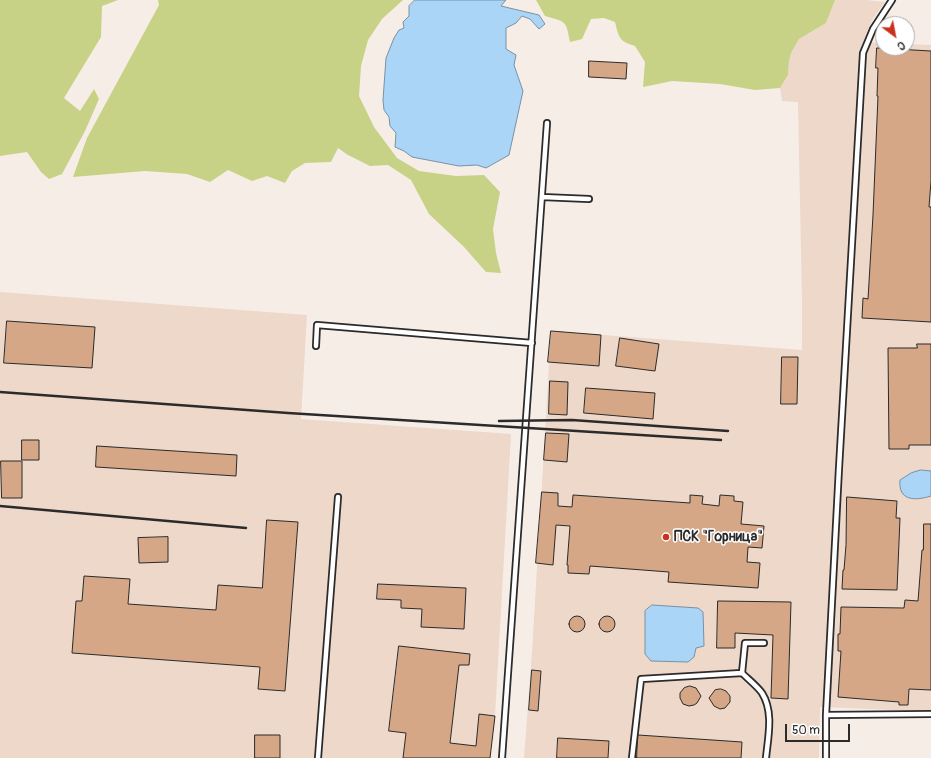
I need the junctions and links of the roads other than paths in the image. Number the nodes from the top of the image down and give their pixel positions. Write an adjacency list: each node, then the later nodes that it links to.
1 (892, 0): 11 (lane)
2 (547, 123): 3 (lane)
3 (542, 197): 4 (lane); 5 (lane)
4 (589, 199)
5 (532, 343): 6 (lane); 13 (lane)
6 (316, 346)
7 (338, 497): 12 (lane)
8 (764, 643): 9 (lane)
9 (742, 672): 14 (lane); 15 (lane)
10 (931, 714): 11 (lane)
11 (826, 715): 16 (lane)
12 (318, 758)
13 (502, 758)
14 (632, 758)
15 (766, 758)
16 (826, 758)

